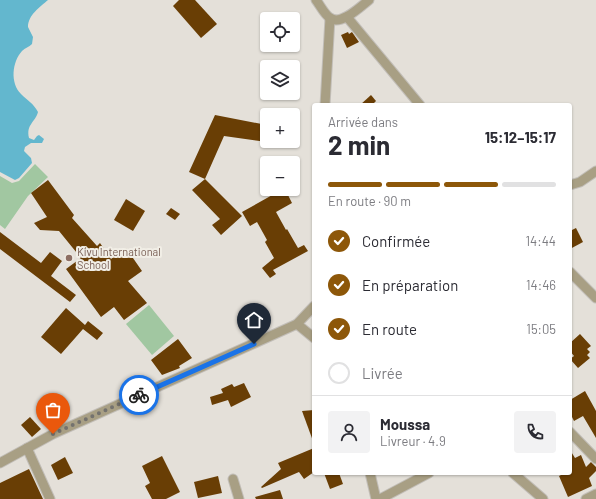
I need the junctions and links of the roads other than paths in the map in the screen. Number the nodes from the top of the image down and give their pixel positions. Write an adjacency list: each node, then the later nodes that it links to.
1 (316, 0): 4 (street)
2 (369, 0): 3 (street)
3 (347, 17): 4 (street); 6 (street)
4 (330, 18): 5 (street)
5 (325, 103)
6 (418, 103)
7 (596, 171): 8 (street)
8 (572, 184)
9 (572, 274): 10 (street)
10 (596, 298)
11 (312, 308): 12 (street)
12 (297, 324): 13 (street); 15 (street)
13 (312, 336)
14 (572, 434): 16 (street)
15 (27, 448): 17 (street); 23 (street)
16 (596, 460)
17 (0, 463)
18 (370, 475): 25 (street)
19 (425, 475): 26 (street)
20 (515, 475): 27 (street)
21 (233, 479): 24 (street)
22 (596, 494): 28 (street)
23 (50, 499)
24 (238, 499)
25 (376, 499)
26 (380, 499)
27 (543, 499)
28 (586, 499)

